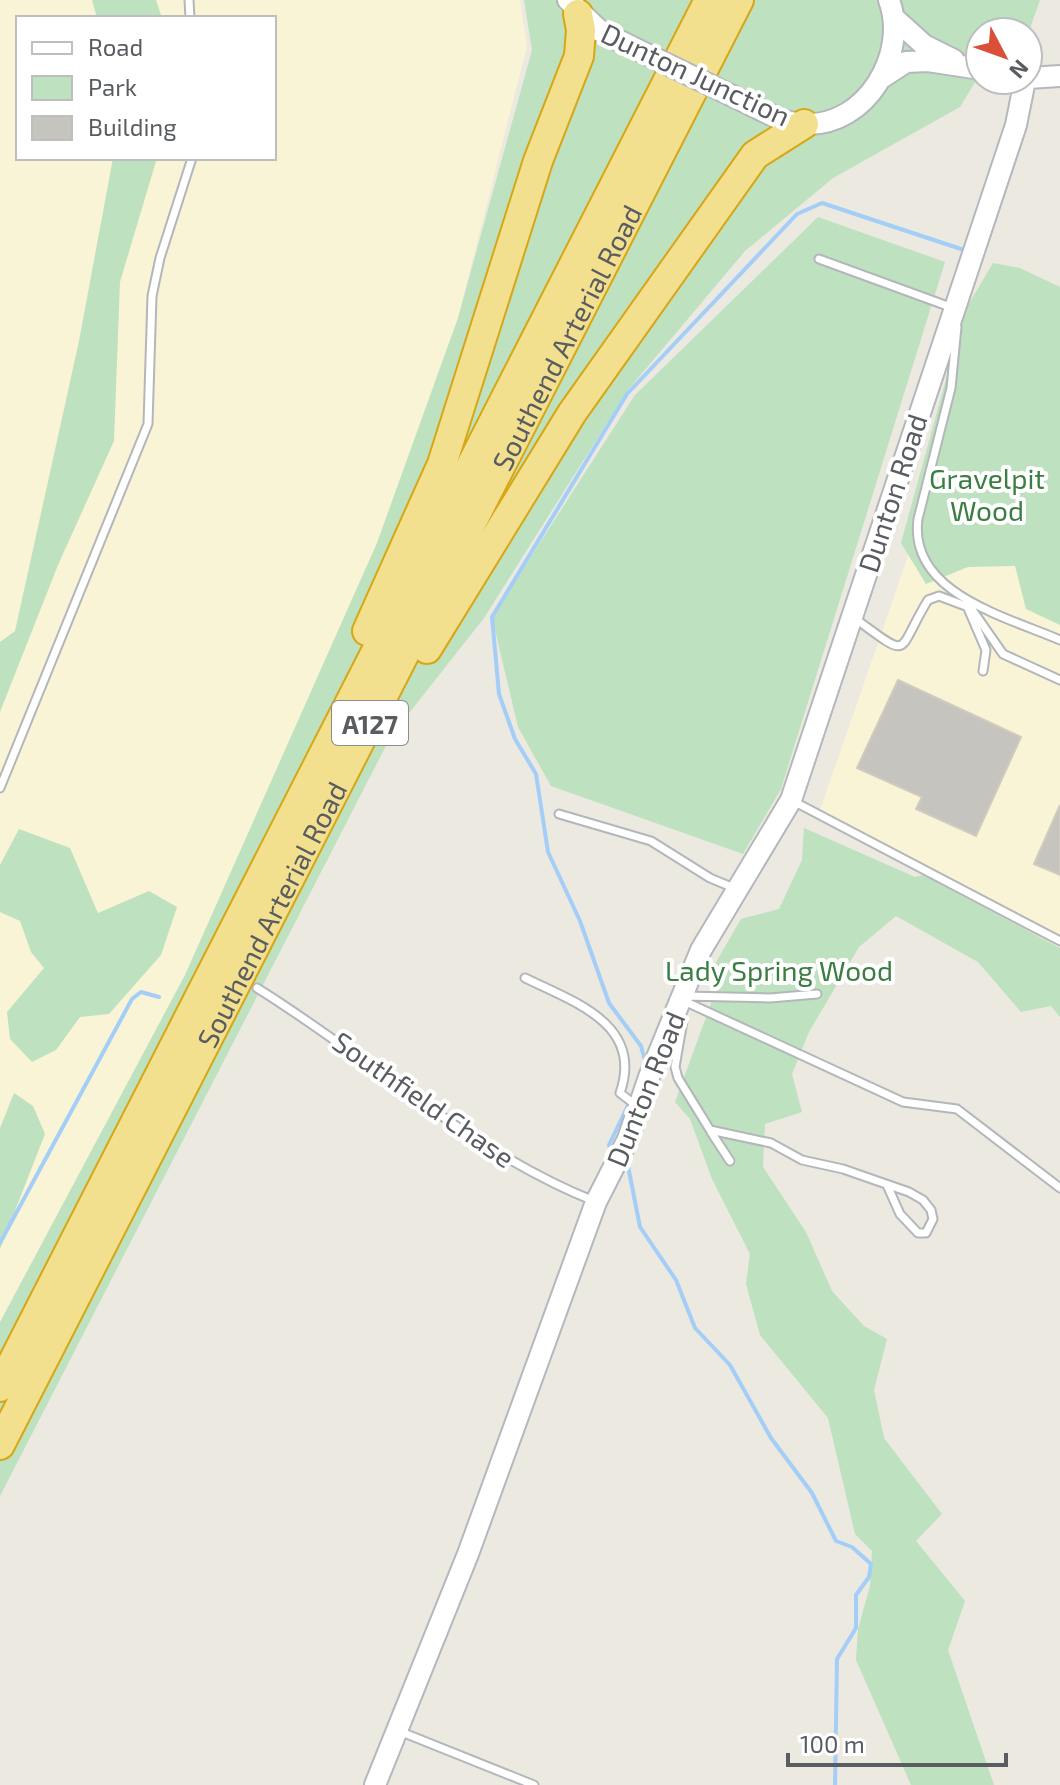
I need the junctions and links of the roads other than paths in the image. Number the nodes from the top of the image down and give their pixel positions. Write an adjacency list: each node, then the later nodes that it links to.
1 (709, 0): 21 (highway, Southend Arterial Road / A127)
2 (739, 0): 25 (highway, Southend Arterial Road / A127)
3 (573, 7): 9 (street, Dunton Junction, bridge); 21 (highway)
4 (891, 8): 5 (street); 7 (street)
5 (964, 64)
6 (964, 67): 7 (street)
7 (883, 77): 9 (street, Dunton Junction)
8 (1022, 96): 12 (street, Dunton Road)
9 (804, 124): 25 (highway)
10 (191, 160): 18 (lane)
11 (819, 259): 12 (lane)
12 (953, 308): 14 (street, Dunton Road); 15 (lane)
13 (967, 606): 14 (lane); 16 (lane); 17 (lane)
14 (852, 616): 19 (street, Dunton Road)
15 (1060, 640)
16 (983, 671)
17 (1060, 680)
18 (0, 788)
19 (791, 800): 22 (street, Dunton Road); 23 (lane)
20 (559, 814): 22 (lane)
21 (255, 888): 34 (highway, Southend Arterial Road / A127)
22 (736, 888): 27 (street, Dunton Road)
23 (1060, 941)
24 (525, 978): 28 (lane)
25 (249, 983): 33 (lane, Southfield Chase); 35 (highway, Southend Arterial Road / A127)
26 (817, 994): 27 (lane)
27 (679, 1004): 28 (street, Dunton Road); 29 (lane); 32 (lane)
28 (639, 1107): 33 (street, Dunton Road)
29 (710, 1130): 30 (lane); 31 (lane)
30 (730, 1161)
31 (887, 1185): 31 (lane)
32 (1060, 1188)
33 (596, 1202): 36 (street, Dunton Road)
34 (0, 1387)
35 (0, 1445)
36 (397, 1731): 37 (street, Dunton Road); 38 (lane)
37 (375, 1785)
38 (534, 1785)

